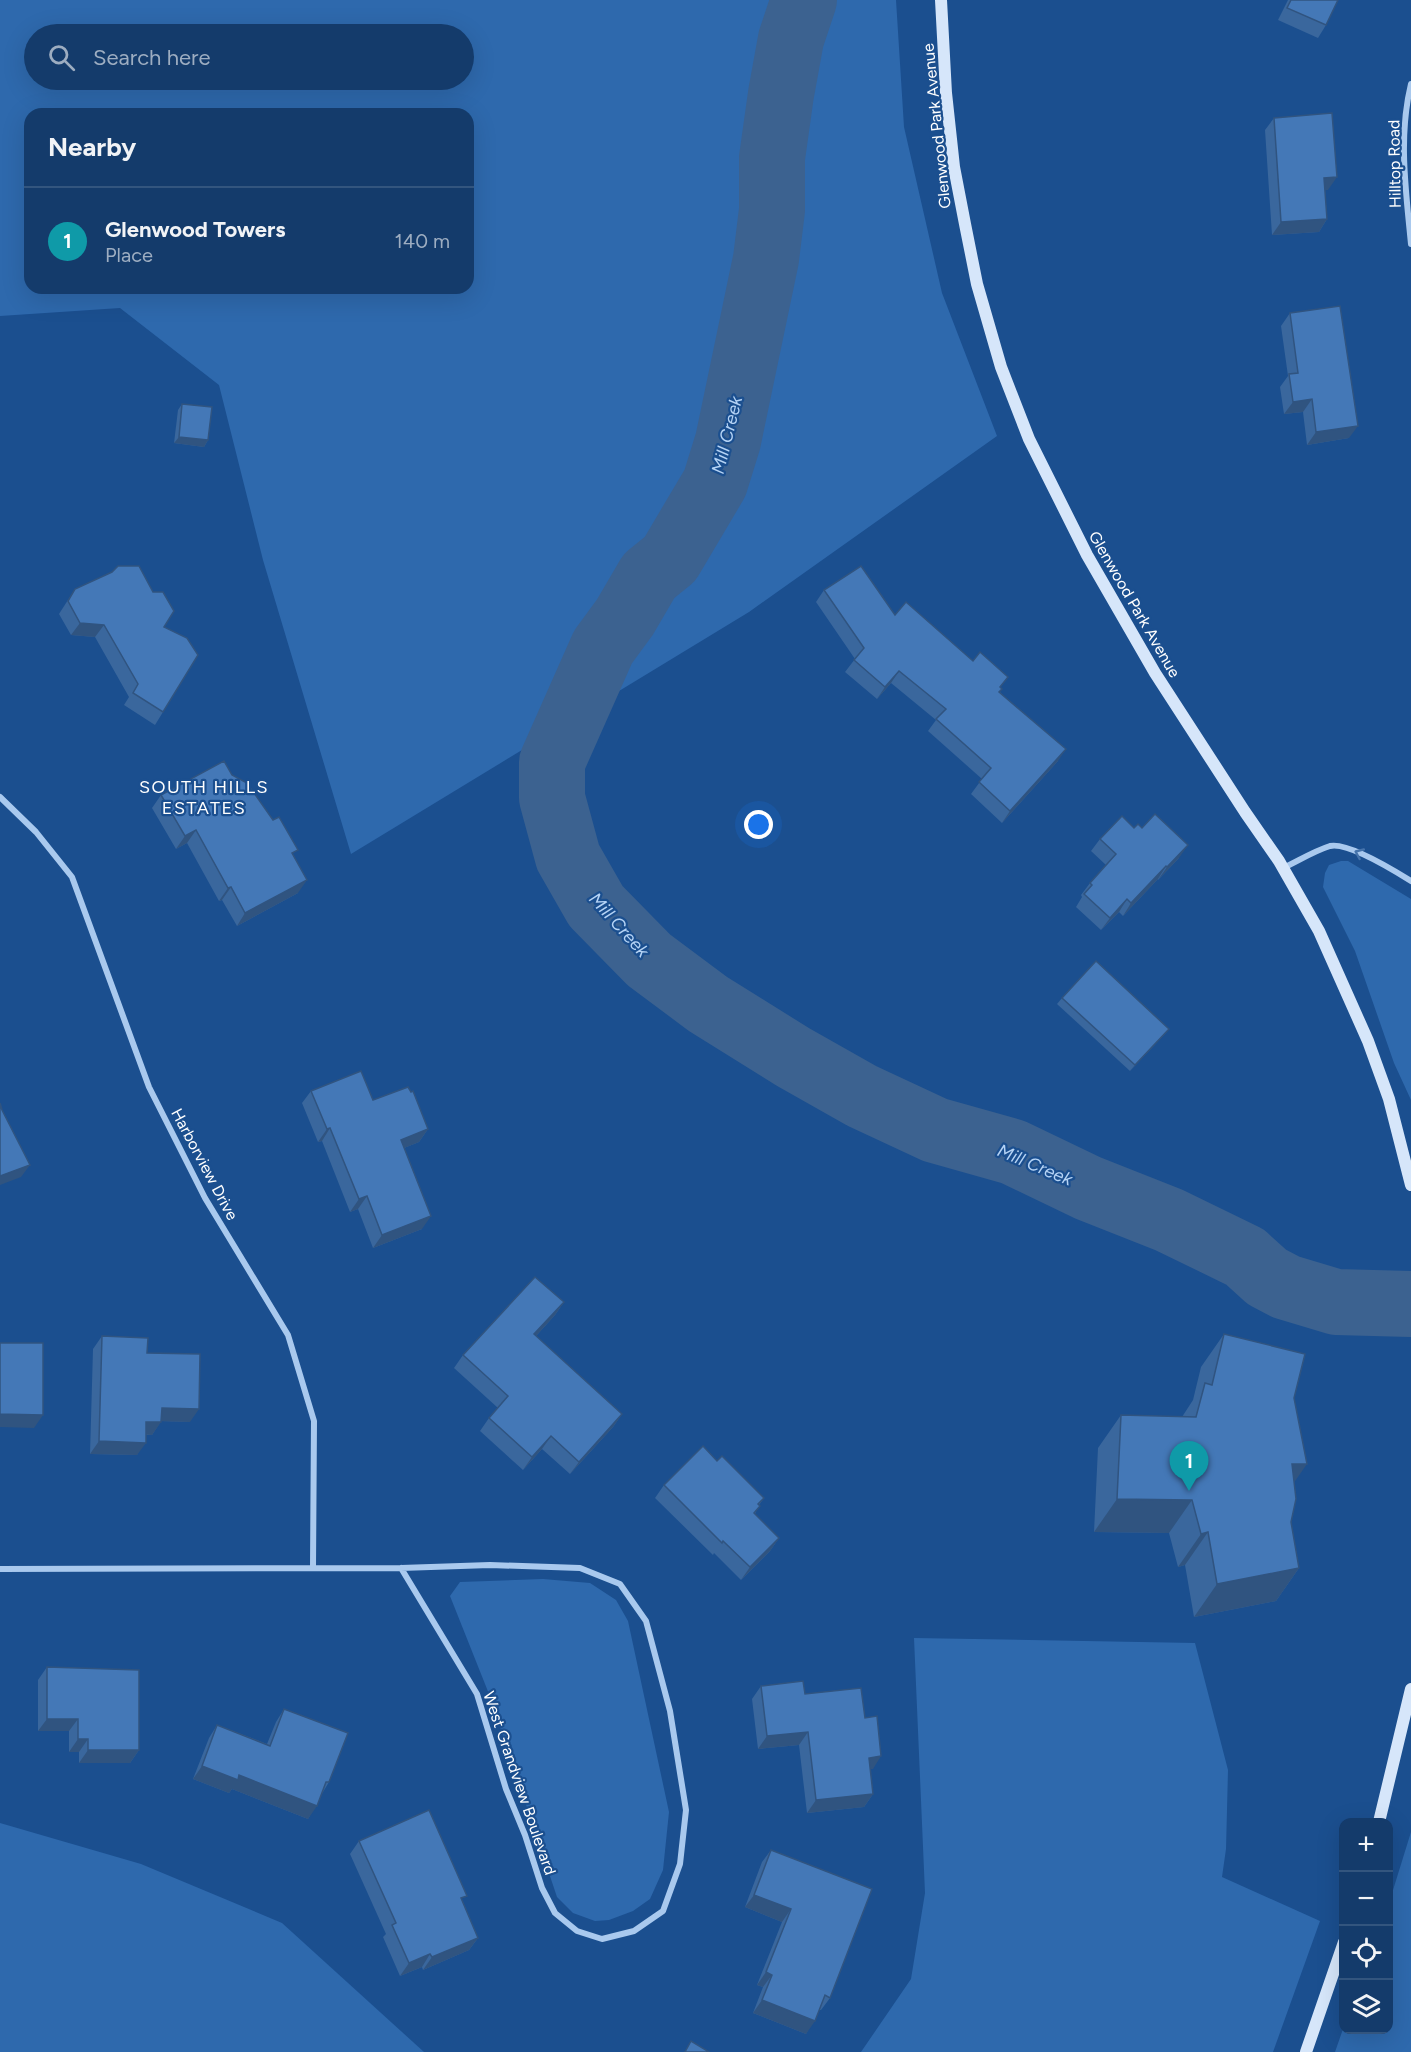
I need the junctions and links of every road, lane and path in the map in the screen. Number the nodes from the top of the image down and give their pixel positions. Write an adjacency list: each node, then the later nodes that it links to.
1 (941, 0): 5 (main road, Glenwood Park Avenue)
2 (1411, 84): 3 (street, Hilltop Road)
3 (1411, 244)
4 (0, 797): 8 (street, Harborview Drive)
5 (1283, 868): 6 (street, one-way to 5); 7 (main road, Glenwood Park Avenue)
6 (1411, 881)
7 (1411, 1185)
8 (313, 1567): 9 (street, West Grandview Boulevard); 10 (street, West Grandview Boulevard)
9 (401, 1568): 9 (street, West Grandview Boulevard)
10 (0, 1569)
11 (1411, 1689): 12 (main road)
12 (1380, 1818)
13 (1339, 1956): 14 (main road)
14 (1306, 2052)

